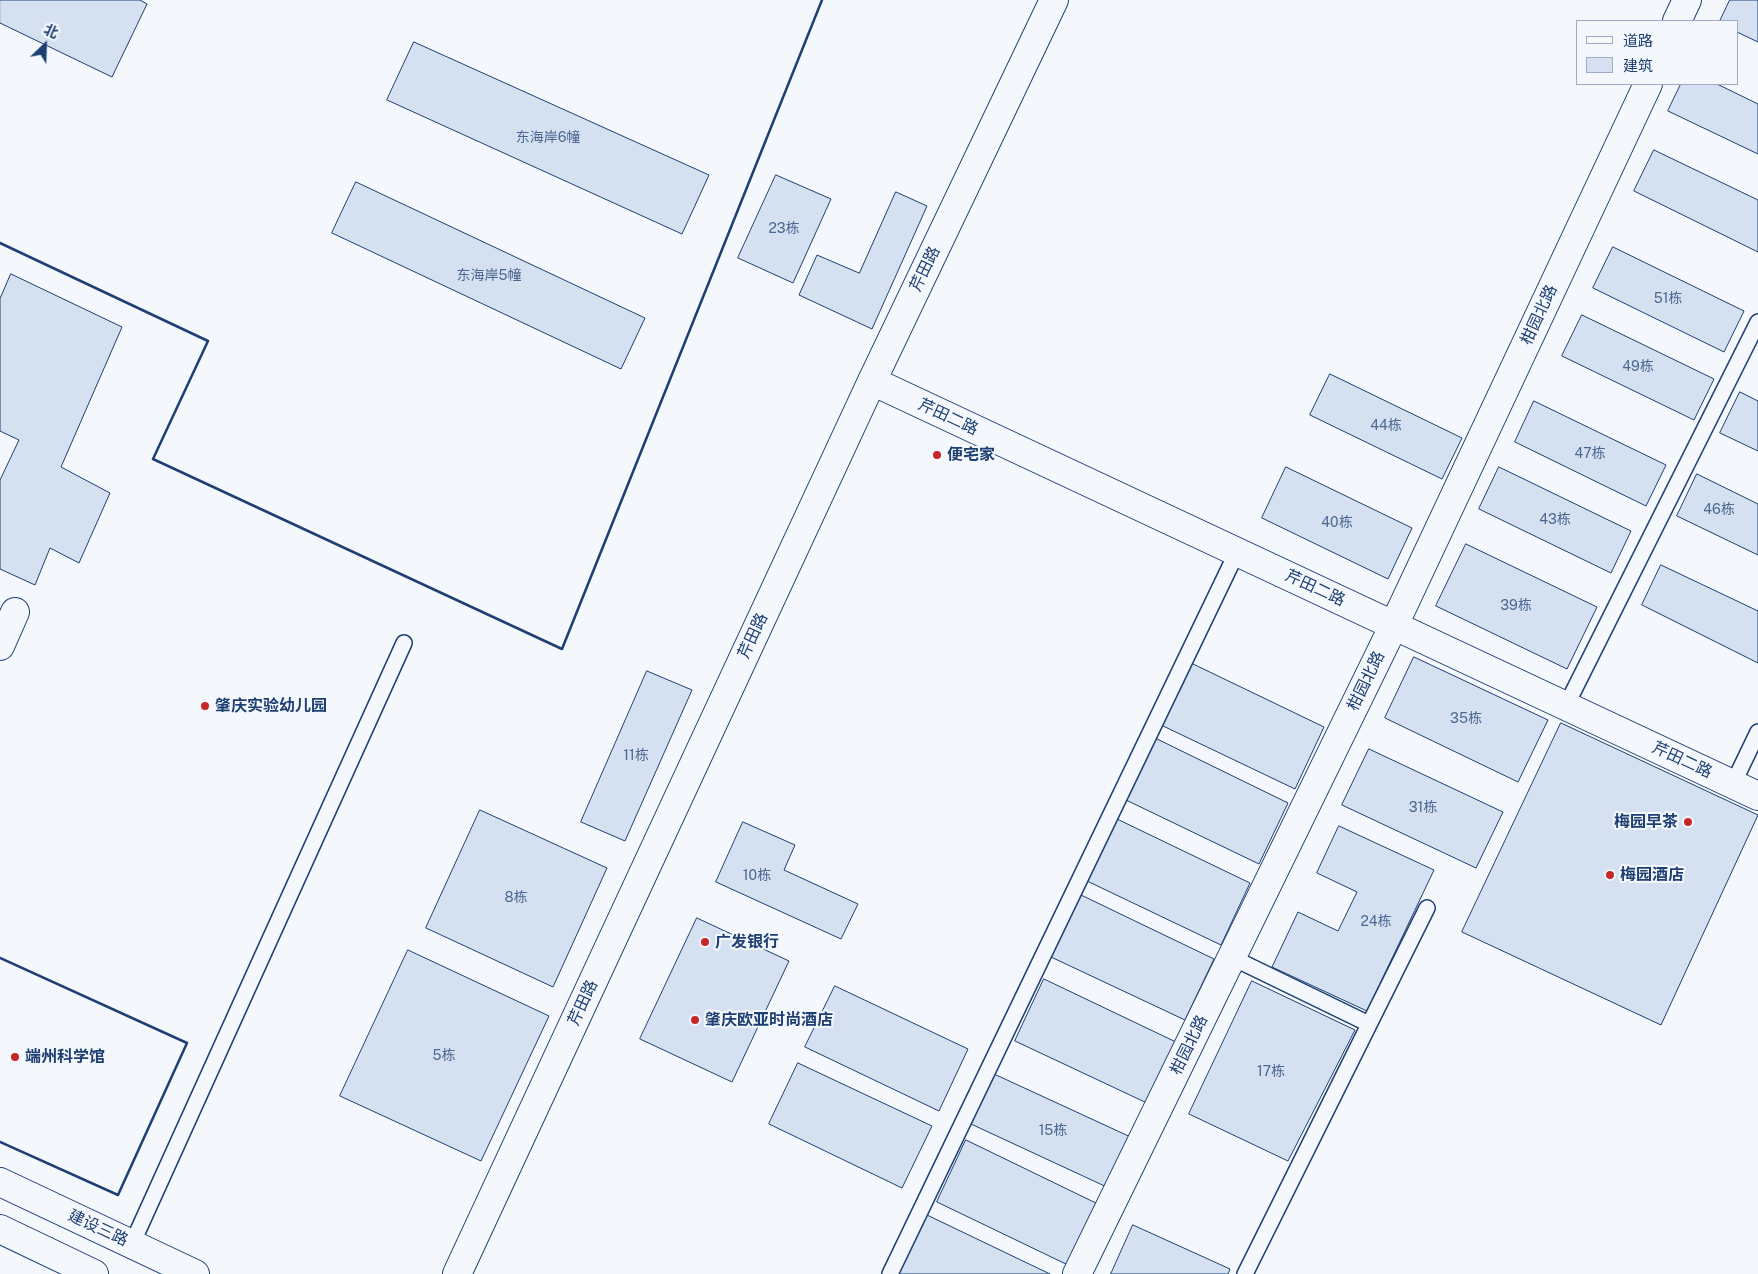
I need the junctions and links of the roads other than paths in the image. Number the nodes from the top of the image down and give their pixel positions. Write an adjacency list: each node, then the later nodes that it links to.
1 (1054, 0): 6 (street, 芹田路)
2 (1687, 0): 3 (street)
3 (1677, 20)
4 (1648, 85): 9 (street, 柑园北路)
5 (1758, 322): 12 (lane)
6 (872, 381): 7 (street, 芹田二路); 24 (street, 芹田路)
7 (1237, 552): 9 (street, 芹田二路); 25 (lane)
8 (16, 612): 11 (street)
9 (1394, 625): 12 (street, 芹田二路); 17 (street, 柑园北路)
10 (404, 644): 21 (lane)
11 (0, 646)
12 (1566, 706): 14 (street, 芹田二路)
13 (1758, 732): 14 (lane)
14 (1733, 784): 15 (street, 芹田二路)
15 (1758, 796)
16 (1427, 908): 18 (lane)
17 (1232, 957): 18 (lane); 26 (street, 柑园北路)
18 (1369, 1024): 27 (lane)
19 (0, 1182): 21 (street, 建设三路)
20 (0, 1230): 22 (street)
21 (132, 1244): 23 (street, 建设三路)
22 (94, 1274)
23 (195, 1274)
24 (457, 1274)
25 (890, 1274)
26 (1076, 1274)
27 (1246, 1274)

